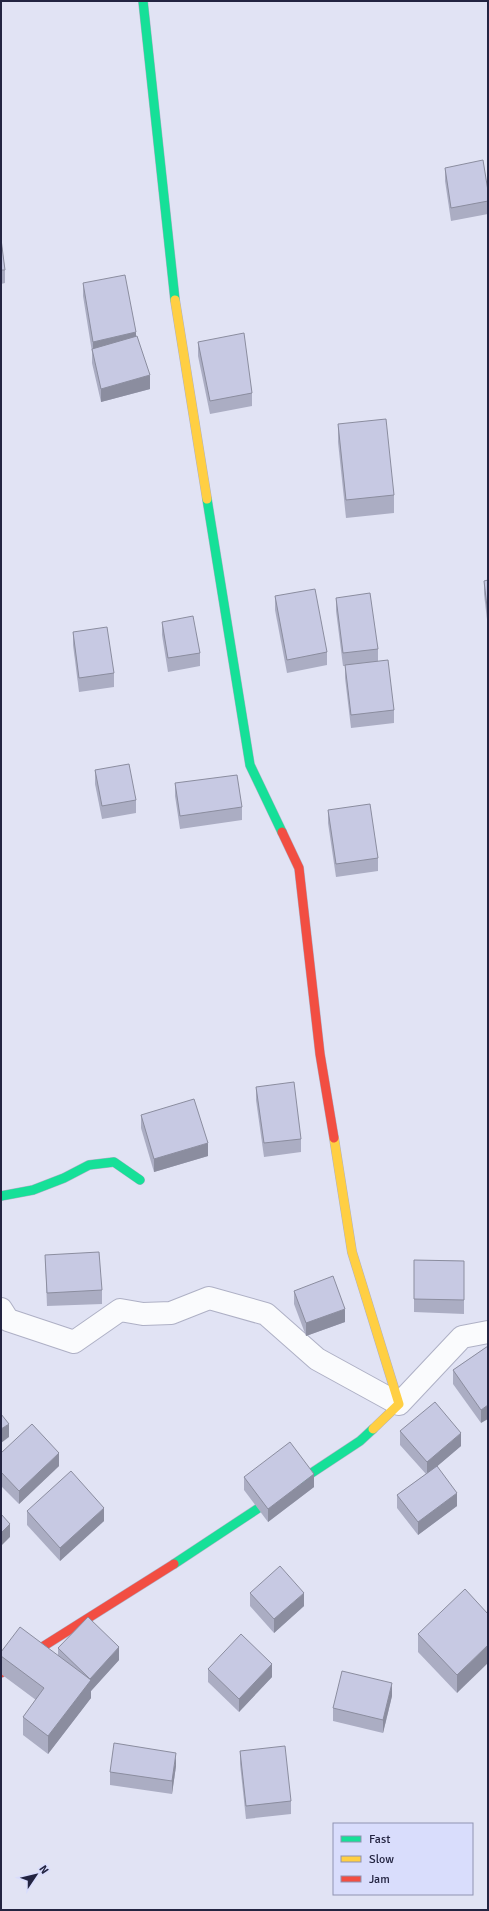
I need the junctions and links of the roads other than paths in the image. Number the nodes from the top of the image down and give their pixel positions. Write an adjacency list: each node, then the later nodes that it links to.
1 (143, 1): 6 (street)
2 (140, 1180): 3 (street)
3 (1, 1196)
4 (1, 1309): 6 (street)
5 (488, 1332): 6 (street)
6 (399, 1404): 7 (street)
7 (1, 1673)

